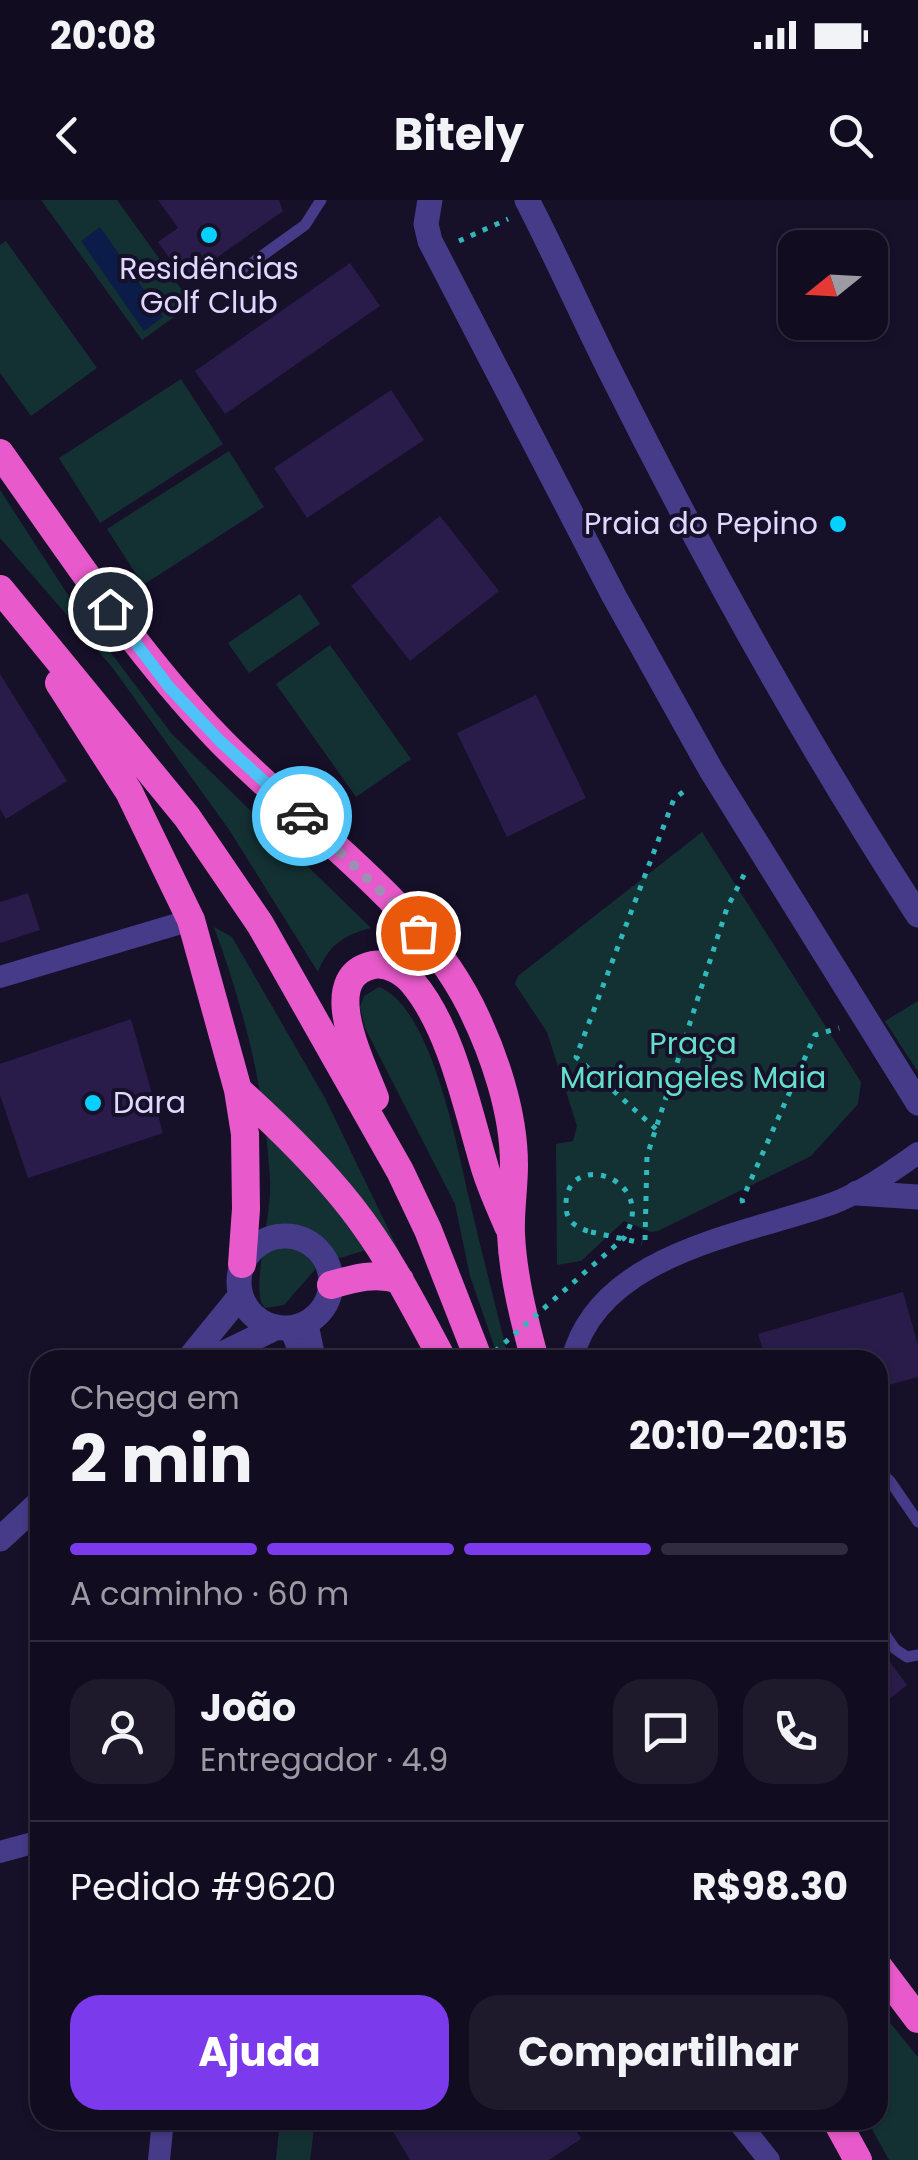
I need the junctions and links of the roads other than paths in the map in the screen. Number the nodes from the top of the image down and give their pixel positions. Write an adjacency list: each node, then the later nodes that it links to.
1 (321, 200): 4 (lane)
2 (430, 200): 11 (street)
3 (521, 208): 7 (street)
4 (238, 273)
5 (0, 453): 16 (highway)
6 (9, 603): 8 (highway); 13 (highway)
7 (918, 915)
8 (191, 920): 9 (street); 10 (highway)
9 (0, 977)
10 (238, 1090): 17 (highway); 18 (highway)
11 (918, 1103)
12 (918, 1153): 14 (street)
13 (400, 1171): 16 (highway); 27 (highway)
14 (856, 1193): 15 (street); 29 (street)
15 (918, 1196)
16 (510, 1233): 28 (highway)
17 (242, 1264): 19 (street); 20 (street)
18 (400, 1280): 19 (highway); 26 (highway)
19 (332, 1285): 21 (street)
20 (241, 1295): 21 (street); 22 (street)
21 (292, 1326): 23 (street); 24 (street); 25 (street)
22 (196, 1350)
23 (234, 1350)
24 (300, 1350)
25 (309, 1350)
26 (438, 1350)
27 (478, 1350)
28 (532, 1350)
29 (575, 1350)
30 (888, 1480): 32 (lane)
31 (30, 1511): 33 (street)
32 (918, 1522)
33 (0, 1539)
34 (888, 1639): 35 (lane)
35 (918, 1655)
36 (30, 1844): 37 (street)
37 (0, 1852)
38 (888, 1972): 40 (street)
39 (888, 1980): 41 (highway)
40 (918, 1992)
41 (918, 2020)
42 (162, 2130): 45 (street)
43 (745, 2130): 46 (street)
44 (842, 2130): 47 (highway)
45 (159, 2160)
46 (768, 2160)
47 (858, 2160)

